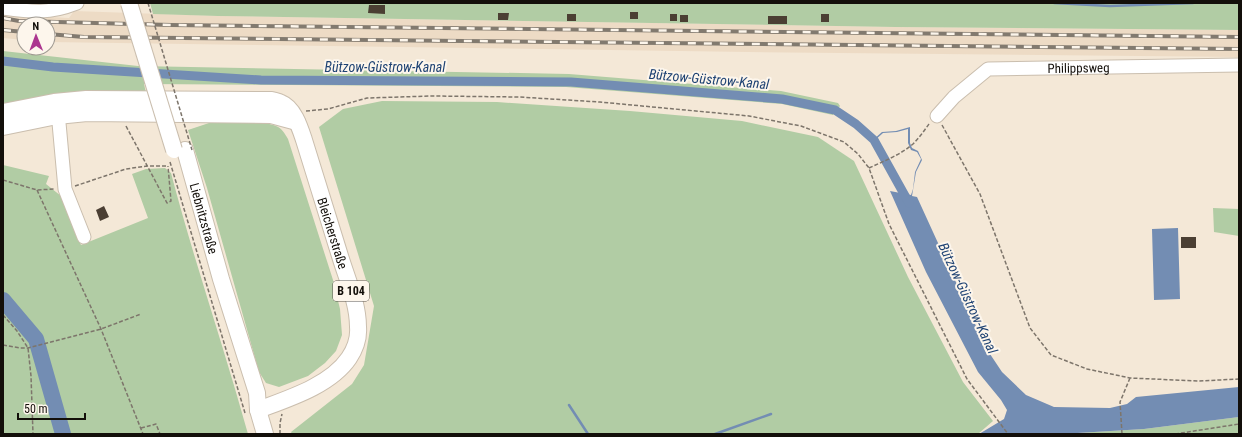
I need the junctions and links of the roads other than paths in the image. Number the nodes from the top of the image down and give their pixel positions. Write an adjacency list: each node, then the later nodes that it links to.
1 (77, 3): 4 (street)
2 (129, 3): 10 (main road, Liebnitzstraße, bridge)
3 (140, 3): 10 (main road, Liebnitzstraße)
4 (3, 8)
5 (1239, 65): 8 (street, Philippsweg)
6 (56, 109): 7 (main road); 9 (main road); 11 (street); 12 (main road, Bleicherstraße / B 104)
7 (3, 112)
8 (937, 116)
9 (3, 127)
10 (176, 156): 12 (main road, Liebnitzstraße)
11 (84, 237)
12 (252, 412): 13 (main road, Liebnitzstraße)
13 (265, 434)

